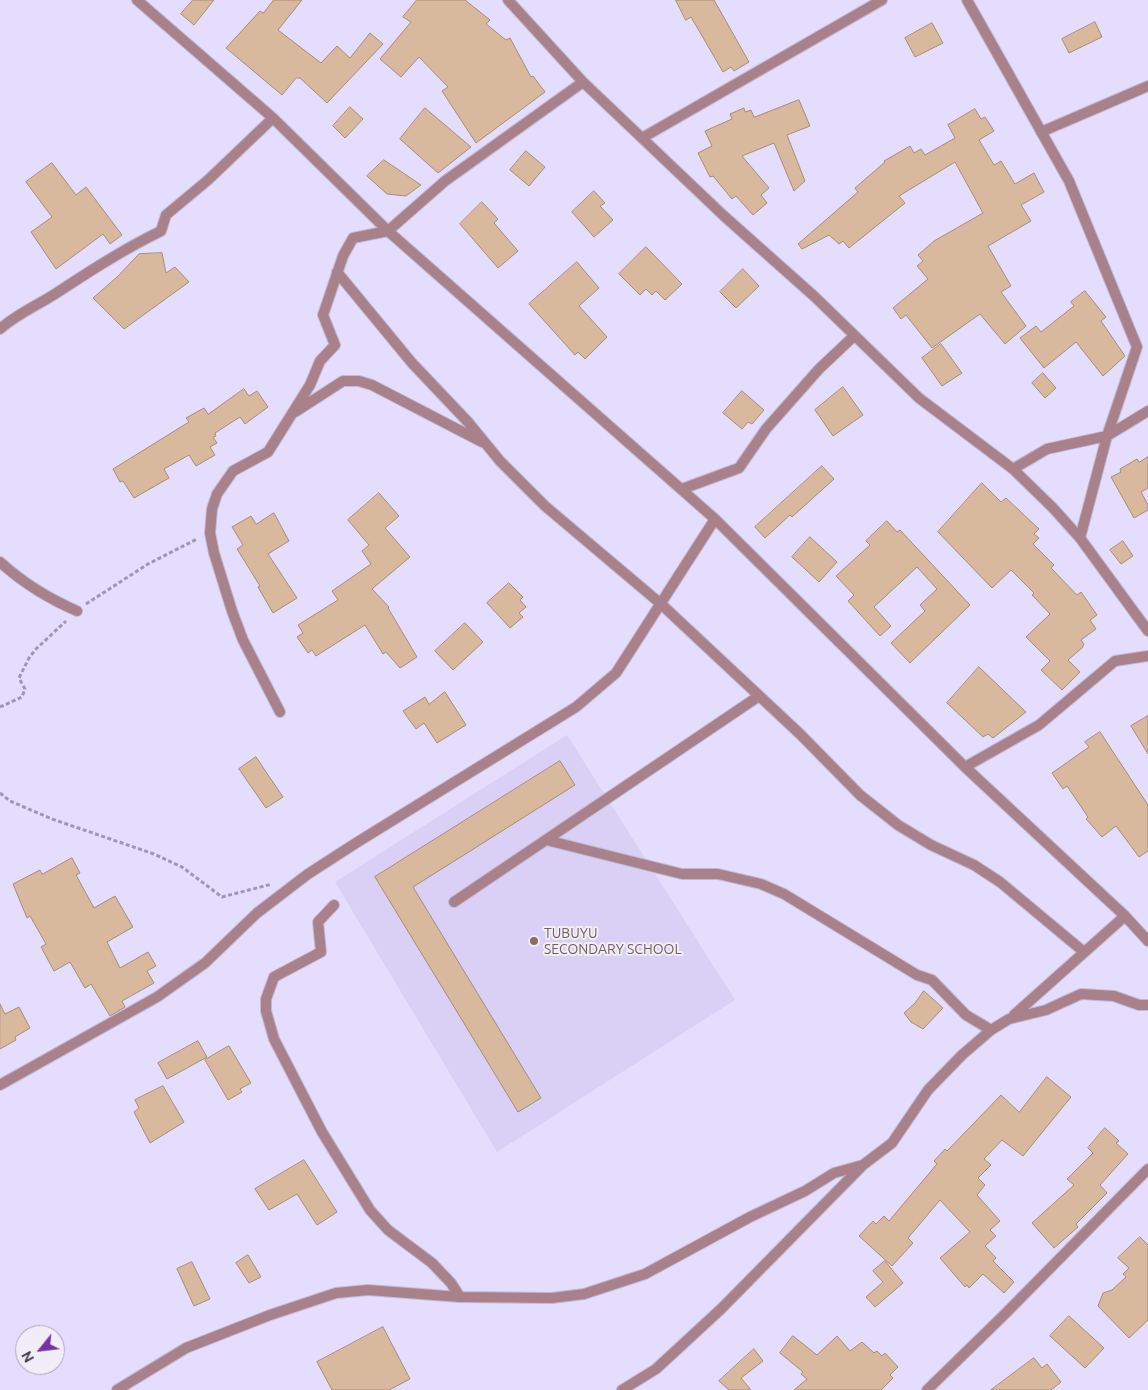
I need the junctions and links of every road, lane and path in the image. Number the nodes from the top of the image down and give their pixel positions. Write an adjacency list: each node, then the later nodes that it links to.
1 (137, 0): 7 (street)
2 (882, 0): 9 (street)
3 (967, 0): 8 (street)
4 (513, 2): 5 (street)
5 (583, 82): 9 (street); 10 (street)
6 (1148, 86): 8 (street)
7 (273, 118): 10 (street); 12 (street)
8 (1041, 132): 16 (street)
9 (642, 138): 13 (street)
10 (388, 231): 11 (street); 19 (street)
11 (337, 272): 15 (street); 17 (street)
12 (0, 329)
13 (854, 336): 18 (street); 19 (street)
14 (1148, 411): 16 (street)
15 (292, 414): 17 (street); 21 (street)
16 (1107, 436): 18 (street); 22 (street)
17 (486, 444): 24 (street)
18 (1013, 469): 22 (street)
19 (682, 489): 20 (street)
20 (715, 519): 24 (street); 31 (street)
21 (210, 533): 25 (path); 30 (street)
22 (1080, 538): 26 (street)
23 (0, 562): 25 (street)
24 (661, 604): 28 (street); 43 (street)
25 (77, 611): 29 (path)
26 (1148, 631)
27 (1148, 656): 31 (street)
28 (759, 696): 33 (street); 39 (street)
29 (0, 707)
30 (280, 712)
31 (965, 767): 37 (street)
32 (0, 793): 34 (path)
33 (546, 840): 35 (street); 42 (street)
34 (280, 882)
35 (454, 902)
36 (334, 905): 46 (street)
37 (1125, 916): 38 (street); 39 (street)
38 (1147, 938)
39 (1084, 952): 41 (street)
40 (1148, 1005): 41 (street)
41 (1009, 1019): 42 (street)
42 (991, 1030): 44 (street)
43 (0, 1085)
44 (863, 1165): 46 (street); 48 (street)
45 (1148, 1169): 49 (street)
46 (460, 1297): 47 (street)
47 (117, 1390)
48 (622, 1390)
49 (927, 1390)

